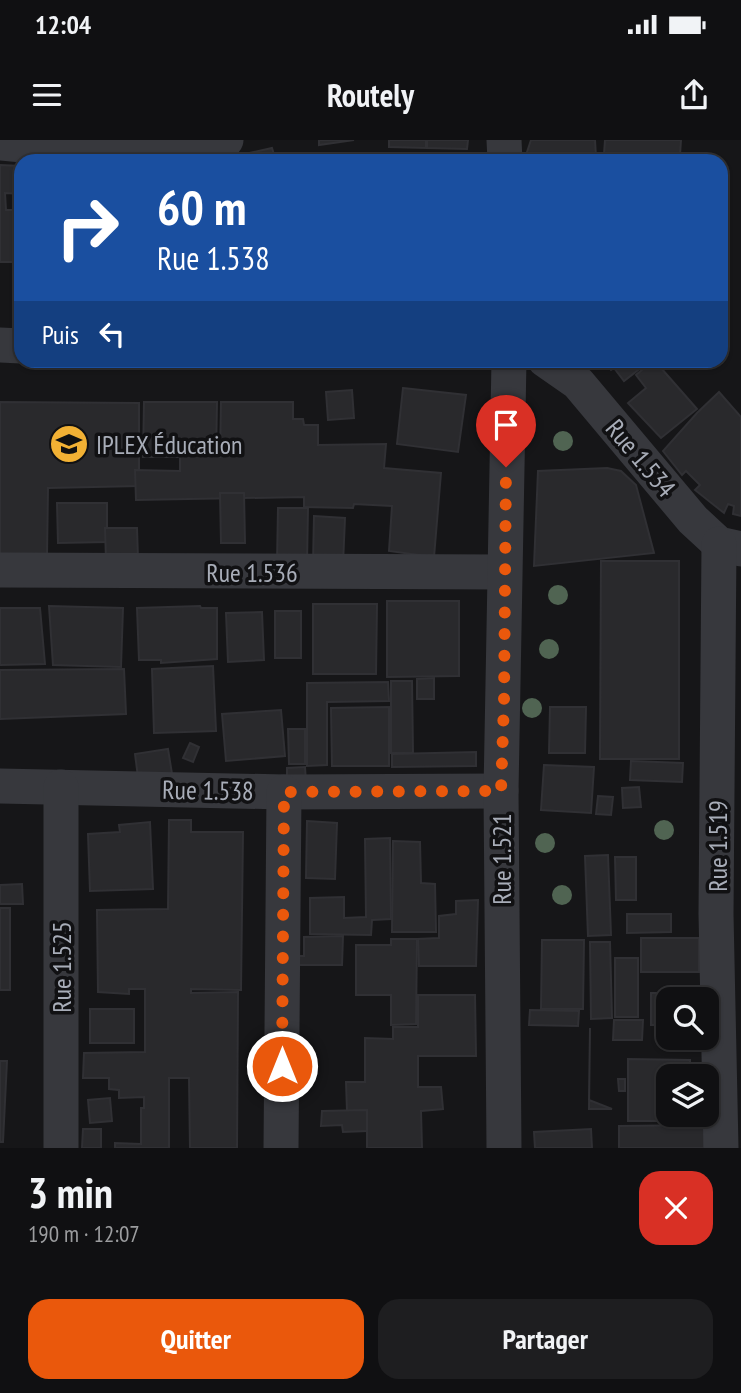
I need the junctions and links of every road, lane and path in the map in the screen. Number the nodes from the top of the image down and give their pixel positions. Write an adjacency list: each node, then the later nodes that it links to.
1 (226, 140): 4 (street)
2 (0, 143): 3 (street)
3 (67, 154)
4 (83, 154)
5 (509, 368): 9 (street, Rue 1.521)
6 (556, 368): 7 (street, Rue 1.534)
7 (730, 546): 17 (street, Rue 1.519)
8 (0, 570): 9 (street, Rue 1.536)
9 (504, 572): 12 (street, Rue 1.521)
10 (0, 786): 11 (street, Rue 1.538)
11 (61, 787): 13 (street, Rue 1.538); 14 (street, Rue 1.525)
12 (501, 791): 13 (street, Rue 1.538); 16 (street, Rue 1.521)
13 (284, 792): 15 (street)
14 (61, 1148)
15 (281, 1148)
16 (503, 1148)
17 (722, 1148)

